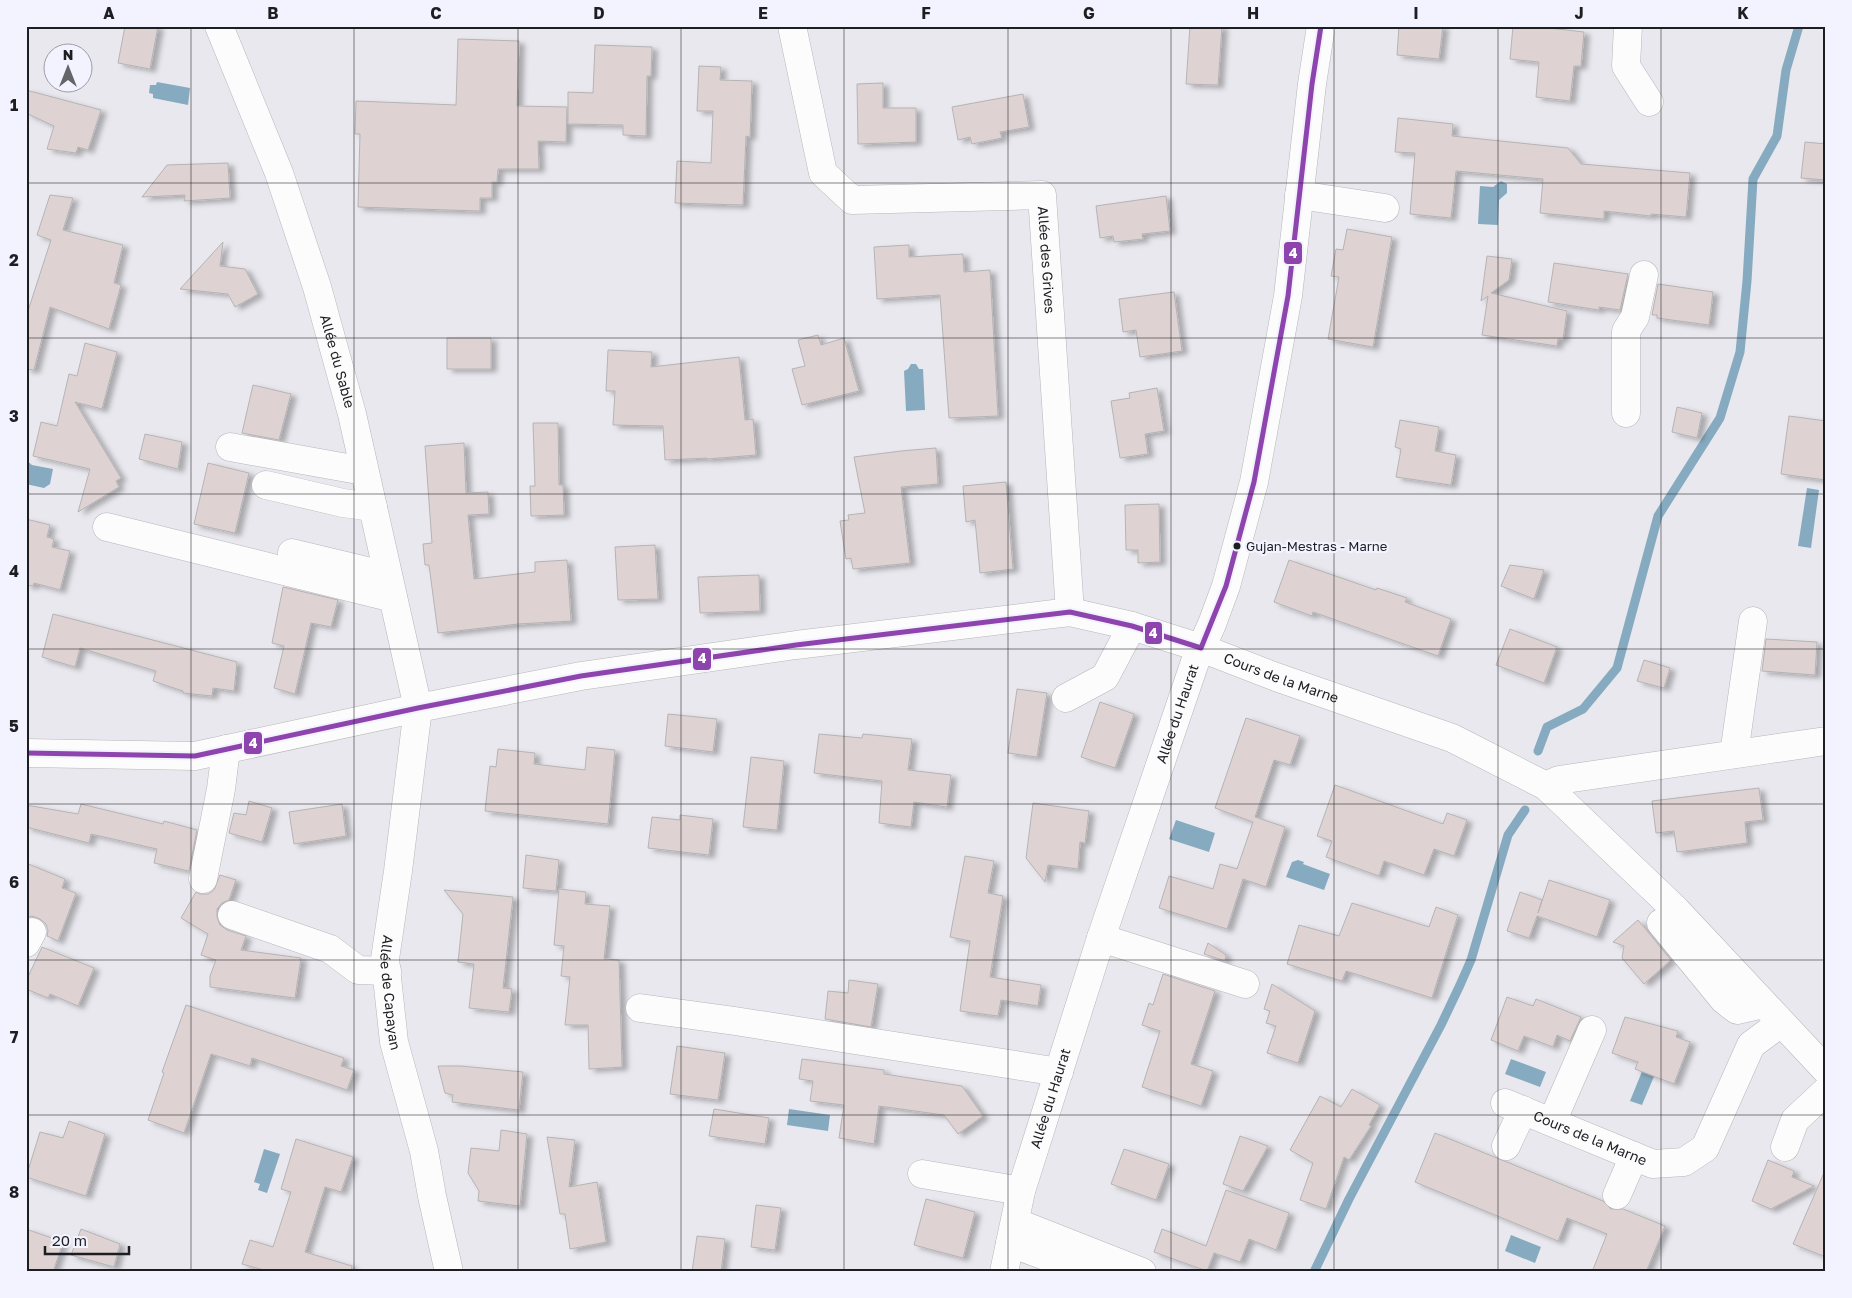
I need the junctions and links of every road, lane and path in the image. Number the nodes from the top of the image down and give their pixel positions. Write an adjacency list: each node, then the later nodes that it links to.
1 (219, 26): 11 (street, Allée du Sable)
2 (792, 26): 17 (street, Allée des Grives)
3 (1321, 26): 6 (street, Allée du Haurat)
4 (1628, 26): 5 (street)
5 (1649, 102)
6 (1299, 196): 7 (street); 20 (street, Allée du Haurat)
7 (1385, 208)
8 (1644, 274): 9 (street)
9 (1626, 413)
10 (230, 446): 11 (street)
11 (364, 471): 13 (street, Allée du Sable)
12 (266, 485): 13 (street)
13 (373, 507): 16 (street, Allée du Sable)
14 (162, 523): 16 (street)
15 (107, 527): 16 (street)
16 (391, 587): 22 (street, Allée du Sable)
17 (1070, 612): 19 (street, Cours de la Marne); 22 (street, Cours de la Marne)
18 (1752, 621): 26 (street)
19 (1132, 626): 20 (street, Cours de la Marne); 21 (street)
20 (1201, 648): 27 (street, Cours de la Marne); 31 (street, Allée du Haurat)
21 (1066, 698)
22 (418, 708): 24 (street, Cours de la Marne); 32 (street, Allée de Capayan)
23 (1826, 741): 26 (street)
24 (226, 749): 25 (street, Cours de la Marne); 28 (street)
25 (26, 753)
26 (1726, 755): 27 (street)
27 (1546, 786): 34 (street, Cours de la Marne)
28 (203, 879)
29 (232, 915): 32 (street)
30 (1662, 923): 34 (street)
31 (1101, 938): 33 (street); 40 (street, Allée du Haurat)
32 (386, 971): 50 (street, Allée de Capayan)
33 (1245, 984)
34 (1763, 1004): 36 (street, Cours de la Marne)
35 (640, 1008): 40 (street)
36 (1781, 1024): 38 (street, Cours de la Marne); 45 (street, Cours de la Marne)
37 (1592, 1030): 42 (street)
38 (1814, 1044): 39 (street, Cours de la Marne)
39 (1826, 1070)
40 (1059, 1072): 47 (street, Allée du Haurat)
41 (1826, 1091): 44 (street)
42 (1552, 1122): 43 (street, Cours de la Marne); 45 (street, Cours de la Marne)
43 (1506, 1146)
44 (1785, 1147)
45 (1634, 1156): 48 (street)
46 (922, 1174): 47 (street)
47 (1021, 1191): 49 (street, Allée du Haurat)
48 (1617, 1195)
49 (1013, 1232): 51 (street, Allée du Haurat); 52 (street); 53 (street)
50 (449, 1272)
51 (1004, 1272)
52 (1088, 1272)
53 (1142, 1272)

